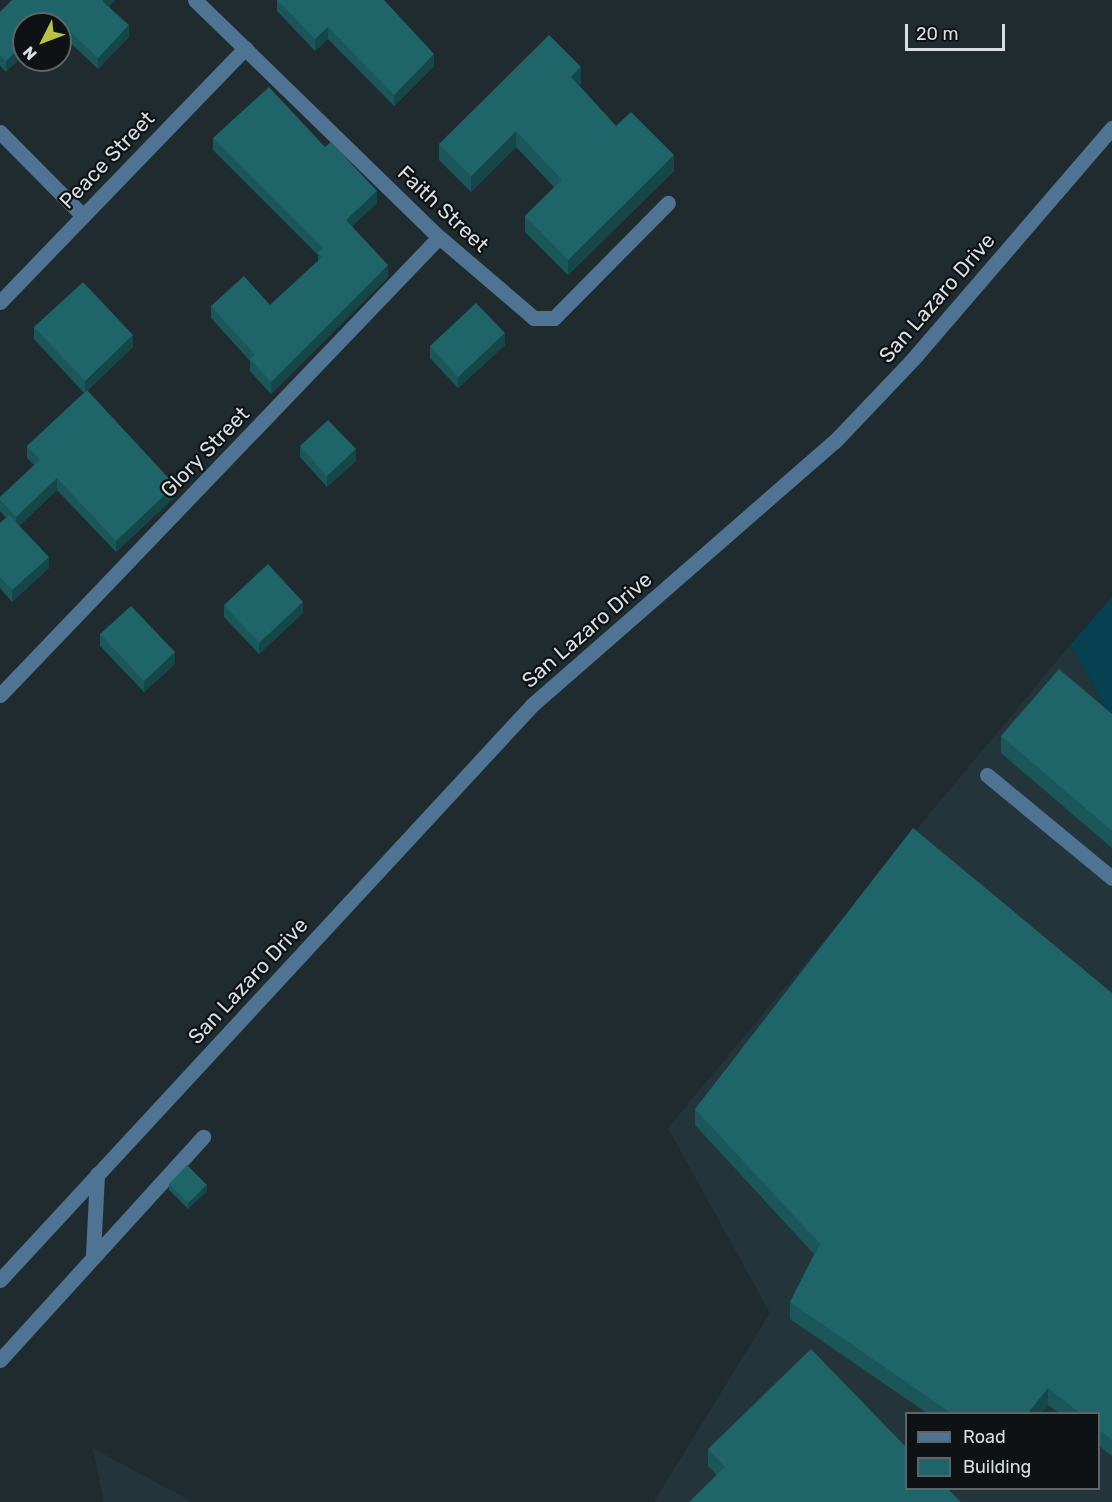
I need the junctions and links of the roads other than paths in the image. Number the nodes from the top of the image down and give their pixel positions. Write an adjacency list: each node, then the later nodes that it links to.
1 (195, 0): 2 (street, Faith Street)
2 (245, 48): 6 (street, Peace Street); 7 (street, Faith Street)
3 (1112, 128): 13 (street, San Lazaro Drive)
4 (0, 132): 6 (street)
5 (668, 203): 7 (street, Faith Street)
6 (83, 216): 8 (street, Peace Street)
7 (440, 237): 9 (street, Glory Street)
8 (0, 302)
9 (0, 695)
10 (987, 775): 11 (street)
11 (1112, 878)
12 (203, 1137): 14 (street)
13 (97, 1174): 14 (street); 15 (street, San Lazaro Drive)
14 (93, 1254): 16 (street)
15 (0, 1280)
16 (0, 1360)

